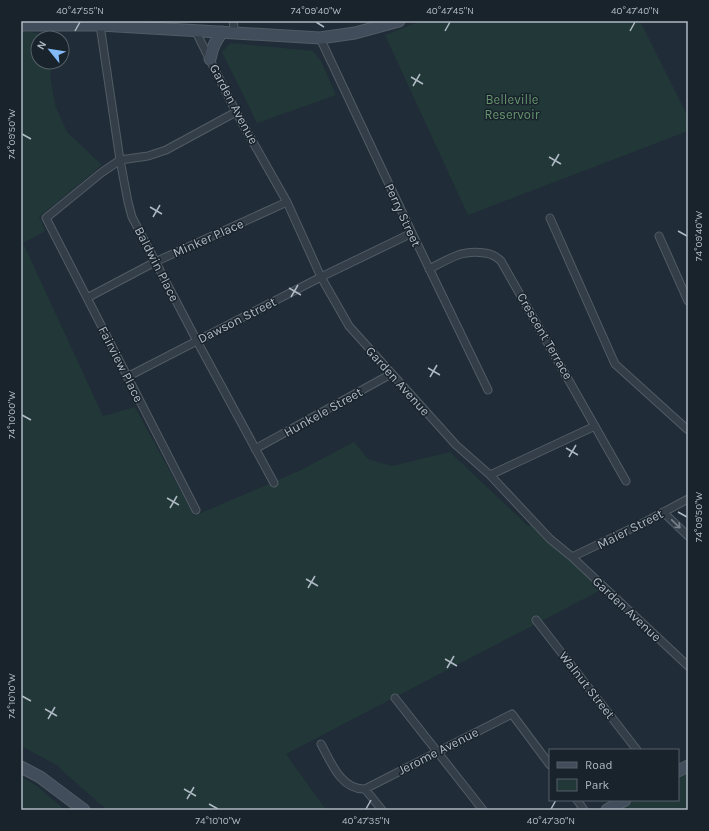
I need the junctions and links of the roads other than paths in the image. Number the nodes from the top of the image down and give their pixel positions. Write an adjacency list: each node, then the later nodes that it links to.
1 (233, 21): 9 (street)
2 (399, 21): 10 (street)
3 (45, 23): 4 (street); 5 (street)
4 (21, 25)
5 (100, 25): 6 (street); 13 (street, Baldwin Place)
6 (164, 25): 7 (street)
7 (195, 30): 8 (street); 11 (street, Garden Avenue)
8 (222, 32): 9 (street); 11 (street)
9 (236, 34): 10 (street)
10 (320, 38): 16 (street, Perry Street)
11 (210, 59): 12 (street, Garden Avenue)
12 (236, 112): 13 (street); 14 (street, Garden Avenue)
13 (120, 160): 18 (street, Baldwin Place); 21 (street, Fairview Place)
14 (287, 202): 18 (street, Minker Place); 20 (street, Garden Avenue)
15 (550, 218): 28 (street)
16 (412, 232): 19 (street, Perry Street); 20 (street, Dawson Street)
17 (659, 236): 22 (street)
18 (155, 262): 21 (street, Minker Place); 23 (street, Baldwin Place)
19 (429, 269): 26 (street, Perry Street); 27 (street, Crescent Terrace)
20 (321, 277): 23 (street, Dawson Street); 24 (street, Garden Avenue)
21 (87, 298): 25 (street, Fairview Place)
22 (688, 302)
23 (197, 341): 25 (street, Dawson Street); 29 (street, Baldwin Place)
24 (391, 374): 29 (street, Hunkele Street); 30 (street, Garden Avenue)
25 (128, 377): 34 (street, Fairview Place)
26 (488, 390)
27 (595, 426): 30 (street); 31 (street, Crescent Terrace)
28 (688, 430)
29 (255, 450): 32 (street, Baldwin Place)
30 (490, 475): 37 (street, Garden Avenue)
31 (626, 481)
32 (274, 483)
33 (688, 499): 35 (street, Maier Street)
34 (196, 510)
35 (663, 512): 36 (street, one-way to 36); 37 (street, Maier Street)
36 (688, 536)
37 (572, 557): 39 (street, Garden Avenue)
38 (536, 620): 42 (street, Walnut Street)
39 (688, 666)
40 (395, 698): 43 (street)
41 (321, 744): 48 (street)
42 (636, 749)
43 (437, 751): 44 (street, Jerome Avenue); 48 (street, Jerome Avenue); 53 (street)
44 (549, 764)
45 (688, 766): 47 (street)
46 (21, 767): 51 (street)
47 (679, 770)
48 (365, 789): 52 (street)
49 (578, 801): 54 (street)
50 (623, 801): 55 (street)
51 (84, 810)
52 (382, 810)
53 (483, 810)
54 (584, 810)
55 (607, 810)

